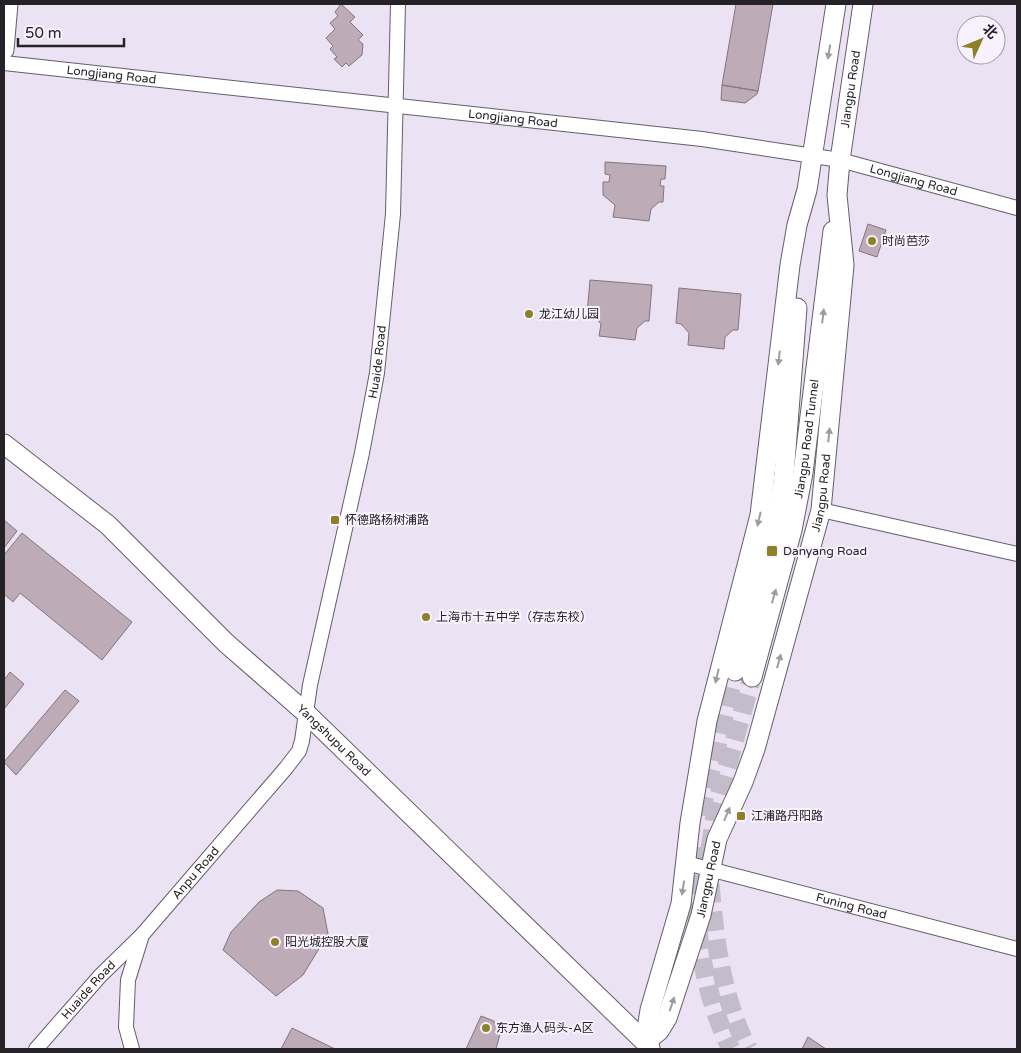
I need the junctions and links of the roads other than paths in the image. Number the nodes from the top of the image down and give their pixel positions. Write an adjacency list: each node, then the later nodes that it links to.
1 (8, 4): 5 (main road)
2 (398, 4): 7 (street, Huaide Road)
3 (836, 4): 8 (main road, Jiangpu Road, one-way to 8)
4 (863, 4): 9 (main road, Jiangpu Road)
5 (4, 50)
6 (4, 63): 7 (street, Longjiang Road)
7 (396, 106): 8 (street, Longjiang Road); 16 (street, Huaide Road)
8 (812, 155): 9 (street, Longjiang Road); 10 (main road, Jiangpu Road)
9 (840, 160): 11 (main road, Jiangpu Road); 12 (street, Longjiang Road)
10 (807, 190): 11 (main road, Jiangpu Road Tunnel, one-way to 11); 17 (main road, Jiangpu Road, one-way to 17)
11 (837, 195): 14 (main road, Jiangpu Road, one-way to 11)
12 (1017, 208)
13 (4, 444): 16 (main road, Yangshupu Road)
14 (821, 510): 15 (street); 18 (main road, Jiangpu Road, one-way to 14)
15 (1017, 554)
16 (306, 713): 19 (street, Anpu Road); 21 (main road, Yangshupu Road)
17 (686, 863): 18 (street, Funing Road); 21 (main road, Jiangpu Road, one-way to 21)
18 (709, 869): 20 (street, Funing Road); 21 (main road, Jiangpu Road, one-way to 18)
19 (142, 934): 22 (street, Huaide Road); 23 (street, Anpu Road)
20 (1017, 949)
21 (647, 1047)
22 (36, 1049)
23 (132, 1049)

